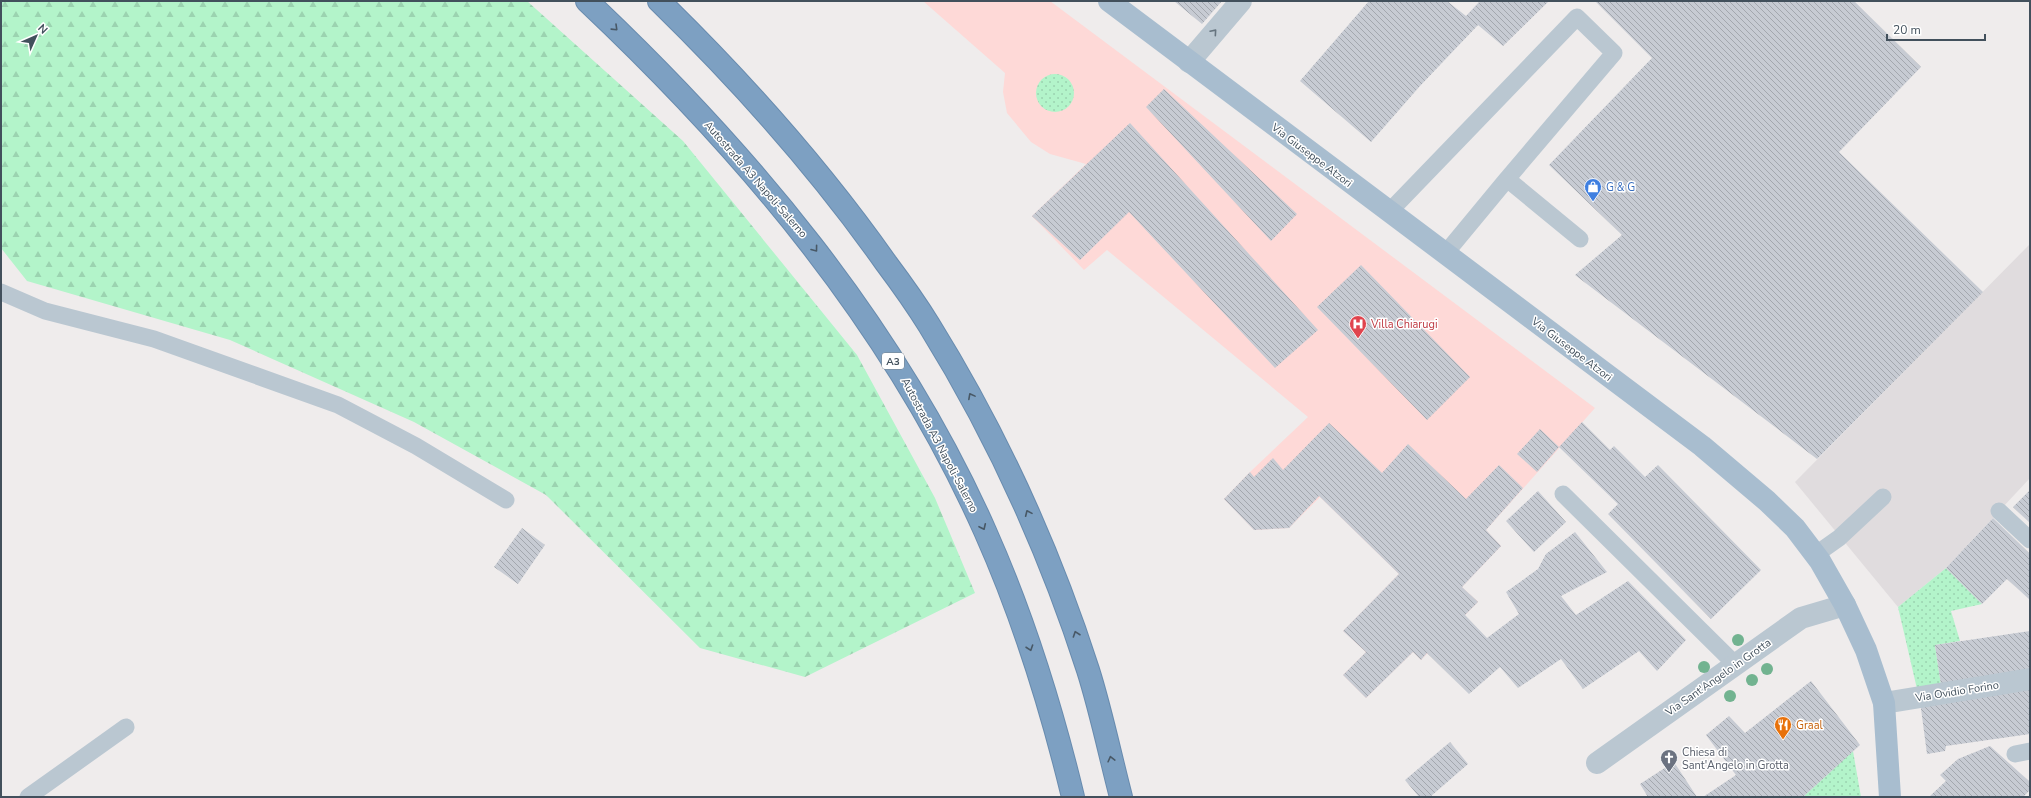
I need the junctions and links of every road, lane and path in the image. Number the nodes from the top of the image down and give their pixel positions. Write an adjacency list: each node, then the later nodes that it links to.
1 (587, 1): 24 (highway, Autostrada A3 Napoli-Salerno / A3, one-way to 24)
2 (659, 1): 25 (highway, one-way to 2)
3 (1109, 1): 5 (main road, Via Giuseppe Atzori)
4 (1241, 1): 5 (street, one-way to 4)
5 (1189, 62): 7 (main road, Via Giuseppe Atzori)
6 (1508, 179): 7 (lane); 8 (lane); 9 (lane)
7 (1389, 212): 9 (main road, Via Giuseppe Atzori)
8 (1580, 239)
9 (1445, 254): 16 (main road, Via Giuseppe Atzori)
10 (1, 292): 13 (lane)
11 (1563, 494): 18 (lane)
12 (1883, 497): 16 (lane)
13 (506, 500)
14 (1998, 511): 15 (lane)
15 (2030, 540)
16 (1815, 555): 17 (main road, Via Giuseppe Atzori)
17 (1845, 605): 18 (street, Via Sant'Angelo in Grotta); 20 (main road, Via Giuseppe Atzori)
18 (1736, 665): 22 (street, Via Sant'Angelo in Grotta)
19 (2030, 679): 20 (street, Via Ovidio Forino)
20 (1884, 703): 26 (main road, Via Giuseppe Atzori)
21 (126, 727): 23 (lane)
22 (1597, 763)
23 (28, 797)
24 (1073, 797)
25 (1121, 797)
26 (1890, 797)

